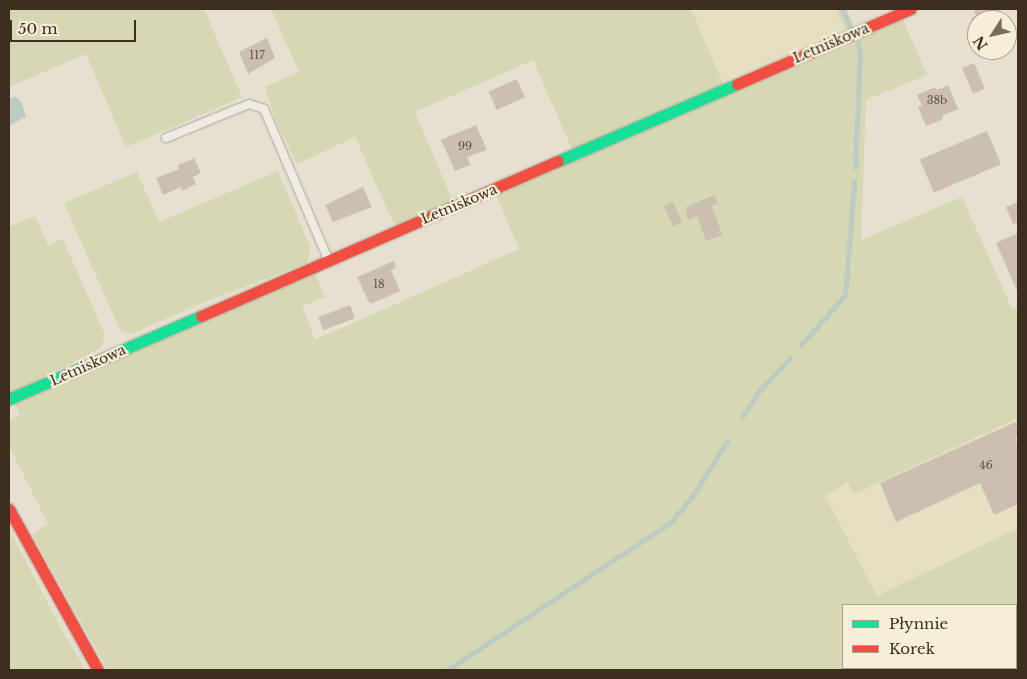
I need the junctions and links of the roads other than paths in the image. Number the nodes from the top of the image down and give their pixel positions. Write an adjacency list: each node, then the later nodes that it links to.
1 (910, 9): 3 (street, Letniskowa)
2 (166, 138): 3 (lane)
3 (329, 261): 4 (street, Letniskowa)
4 (9, 399)
5 (9, 509): 6 (street)
6 (98, 670)

